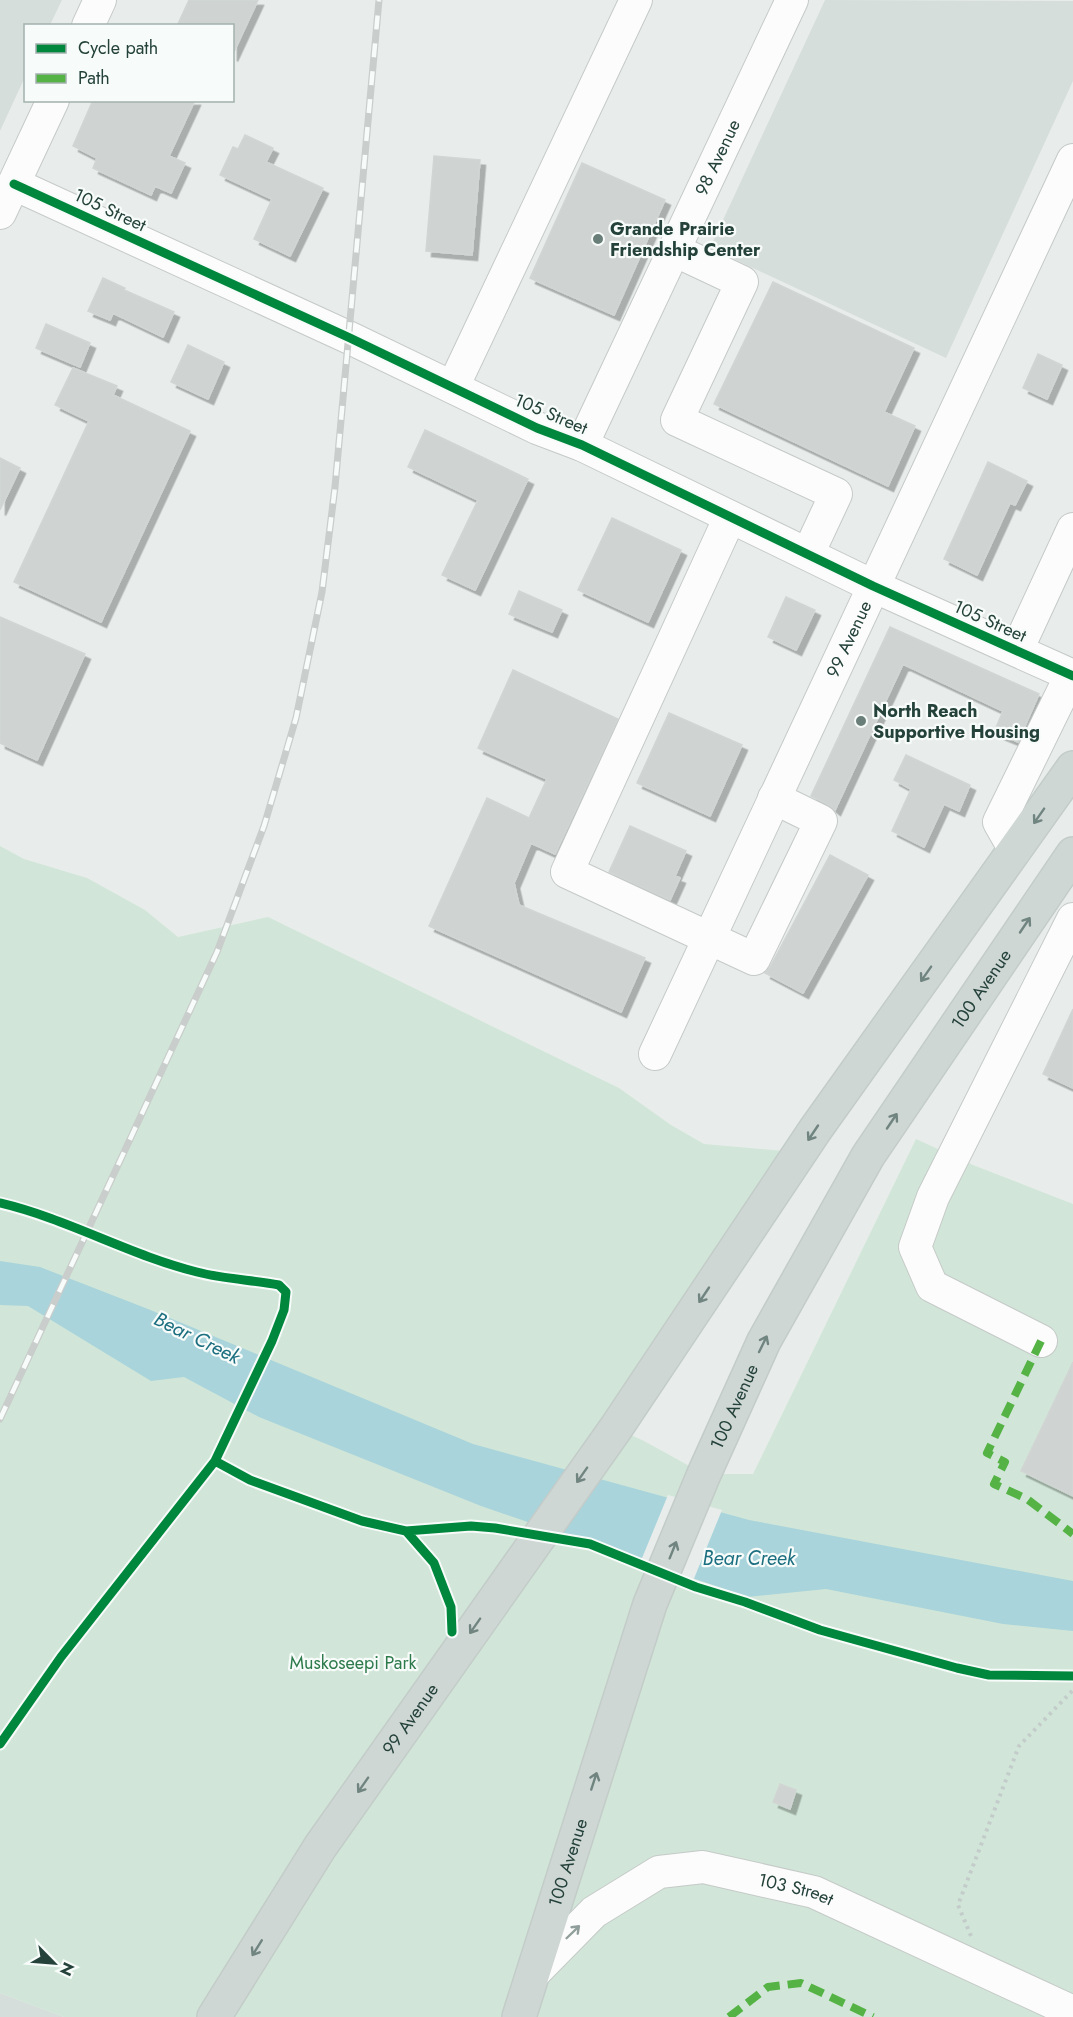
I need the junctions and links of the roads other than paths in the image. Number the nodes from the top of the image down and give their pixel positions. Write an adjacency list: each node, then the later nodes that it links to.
1 (100, 0): 4 (street)
2 (636, 0): 10 (street)
3 (792, 0): 9 (street, 98 Avenue)
4 (89, 24)
5 (52, 102): 7 (street)
6 (1073, 160): 15 (street, 99 Avenue)
7 (14, 184): 8 (street); 10 (street, 105 Street)
8 (0, 213)
9 (674, 250): 11 (street, 98 Avenue); 14 (street)
10 (453, 387): 11 (street, 105 Street)
11 (582, 445): 12 (street, 105 Street)
12 (730, 517): 14 (street, 105 Street); 23 (street)
13 (1073, 529): 16 (street)
14 (808, 554): 15 (street, 105 Street)
15 (873, 586): 16 (street, 105 Street); 19 (street, 99 Avenue)
16 (1017, 650): 17 (street, 105 Street)
17 (1072, 675): 20 (street)
18 (1073, 768): 20 (main road, one-way to 20)
19 (774, 798): 23 (street, 99 Avenue); 23 (street)
20 (1015, 850): 28 (main road, 99 Avenue, one-way to 28)
21 (1067, 874): 26 (main road, 100 Avenue, one-way to 21)
22 (1073, 919): 25 (street)
23 (709, 938): 24 (street, 99 Avenue)
24 (655, 1054)
25 (1041, 1341)
26 (532, 1974): 27 (street, 103 Street, one-way to 27); 29 (main road, 100 Avenue)
27 (1073, 2012)
28 (214, 2017)
29 (519, 2017)

